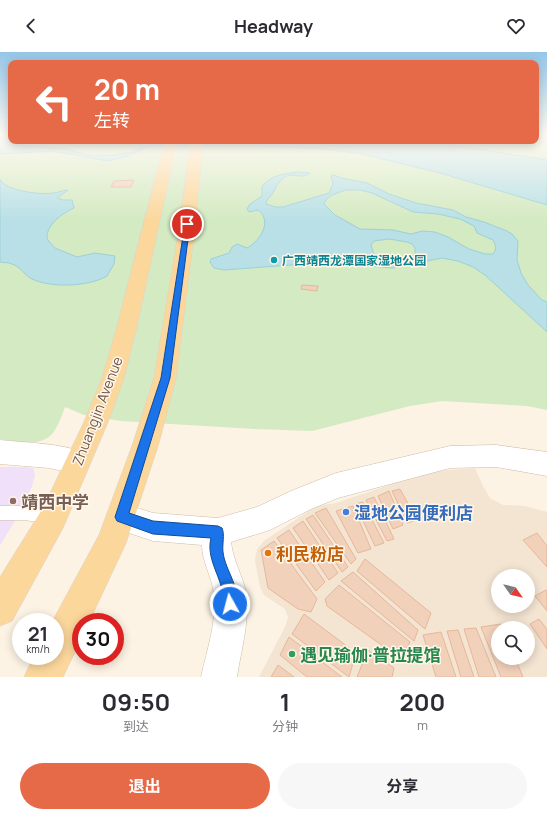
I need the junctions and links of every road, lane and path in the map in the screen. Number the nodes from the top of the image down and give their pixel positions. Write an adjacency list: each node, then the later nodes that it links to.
1 (166, 163): 4 (main road, Zhuangjin Avenue)
2 (195, 163): 7 (main road)
3 (0, 452): 4 (street)
4 (77, 462): 8 (main road, Zhuangjin Avenue)
5 (547, 464): 9 (street)
6 (0, 512): 8 (lane)
7 (121, 517): 9 (street); 11 (main road)
8 (53, 518): 10 (main road, Zhuangjin Avenue)
9 (218, 532): 14 (street)
10 (0, 609)
11 (64, 635)
12 (49, 665): 13 (main road)
13 (43, 677)
14 (219, 677)

